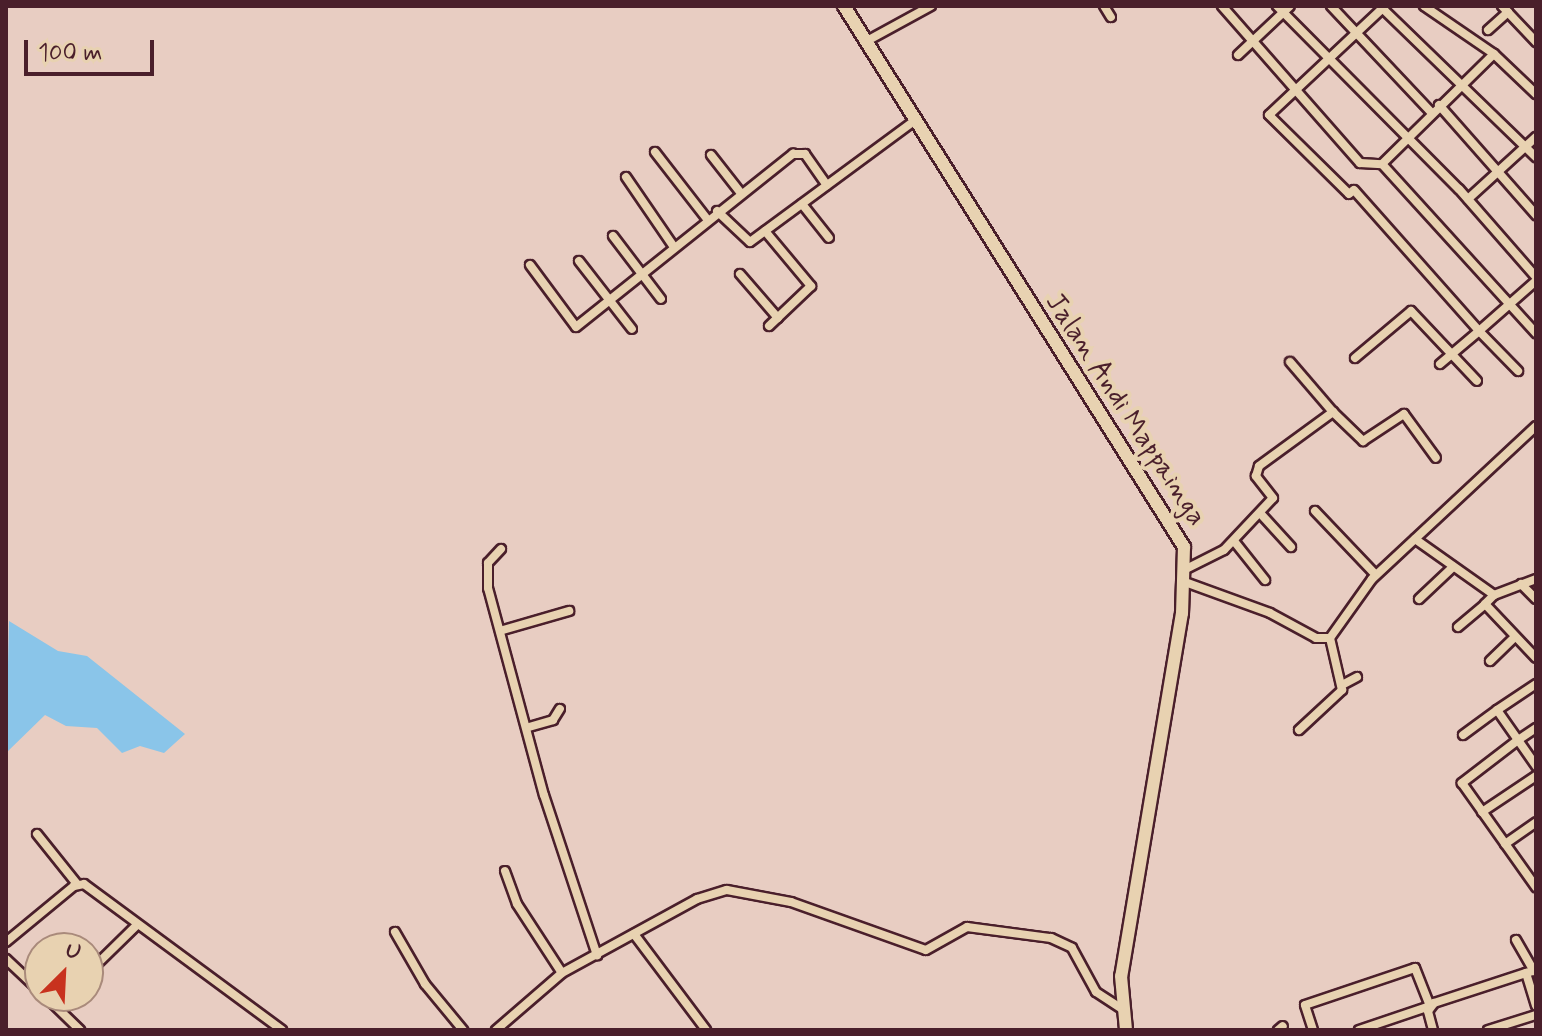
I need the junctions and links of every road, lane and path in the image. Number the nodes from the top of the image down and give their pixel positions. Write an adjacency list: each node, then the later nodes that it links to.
1 (844, 6): 14 (main road, Jalan Andi Mappainga)
2 (931, 6): 14 (street)
3 (1104, 6): 10 (street)
4 (1222, 6): 13 (street)
5 (1331, 6): 12 (street)
6 (1424, 6): 16 (street)
7 (1383, 7): 12 (street); 19 (street)
8 (1283, 8): 13 (street); 18 (street)
9 (1505, 9): 11 (street); 15 (street)
10 (1111, 17)
11 (1488, 30)
12 (1357, 32): 18 (street); 23 (street)
13 (1255, 40): 17 (street); 20 (street)
14 (865, 42): 24 (main road, Jalan Andi Mappainga)
15 (1536, 42)
16 (1494, 54): 19 (street); 21 (street)
17 (1238, 55)
18 (1328, 59): 20 (street); 25 (street)
19 (1463, 81): 22 (street); 27 (street)
20 (1294, 89): 31 (street); 56 (street)
21 (1536, 94)
22 (1439, 105): 23 (street); 32 (street)
23 (1431, 112): 25 (street)
24 (913, 122): 34 (street); 74 (main road, Jalan Andi Mappainga)
25 (1405, 137): 31 (street); 36 (street)
26 (1536, 137): 27 (street)
27 (1527, 146): 30 (street); 32 (street)
28 (655, 152): 40 (street)
29 (711, 155): 35 (street)
30 (1536, 157)
31 (1382, 164): 52 (street)
32 (1497, 171): 36 (street); 39 (street)
33 (626, 177): 44 (street)
34 (827, 185): 35 (street); 37 (street)
35 (740, 192): 38 (street)
36 (1468, 199): 49 (street)
37 (802, 204): 41 (street); 43 (street)
38 (717, 211): 40 (street); 41 (street)
39 (1536, 215)
40 (707, 219): 44 (street)
41 (765, 231): 53 (street)
42 (613, 236): 47 (street)
43 (829, 238)
44 (674, 247): 47 (street)
45 (579, 261): 51 (street)
46 (530, 265): 51 (street)
47 (640, 274): 50 (street); 51 (street)
48 (740, 274): 53 (street)
49 (1536, 279): 52 (street)
50 (661, 299)
51 (609, 300): 55 (street)
52 (1510, 304): 56 (street); 57 (street)
53 (778, 318): 54 (street)
54 (769, 326)
55 (632, 329)
56 (1479, 331): 58 (street); 62 (street)
57 (1536, 333)
58 (1452, 354): 59 (street); 61 (street); 63 (street)
59 (1355, 358)
60 (1290, 362): 64 (street)
61 (1440, 364)
62 (1518, 371)
63 (1477, 381)
64 (1333, 412): 66 (street); 68 (street)
65 (1536, 426): 69 (street)
66 (1436, 458)
67 (1315, 511): 75 (street)
68 (1260, 513): 70 (street); 71 (street)
69 (1415, 539): 73 (street); 75 (street)
70 (1234, 541): 74 (street); 77 (street)
71 (1291, 547)
72 (501, 549): 85 (street)
73 (1453, 567): 79 (street); 80 (street)
74 (1185, 575): 87 (street); 123 (main road, Jalan Andi Mappainga)
75 (1376, 575): 87 (street)
76 (1536, 579): 78 (street)
77 (1265, 580)
78 (1521, 584): 79 (street); 81 (street)
79 (1494, 595): 82 (street)
80 (1419, 599)
81 (1536, 599)
82 (1485, 604): 84 (street); 86 (street)
83 (569, 611): 85 (street)
84 (1458, 627)
85 (503, 630): 95 (street)
86 (1515, 637): 88 (street); 89 (street)
87 (1330, 638): 92 (street)
88 (1536, 658)
89 (1490, 661)
90 (1357, 677): 92 (street)
91 (1536, 684): 94 (street)
92 (1342, 685): 97 (street)
93 (560, 709): 95 (street)
94 (1497, 710): 98 (street); 99 (street)
95 (529, 727): 115 (street)
96 (1536, 728): 99 (street)
97 (1299, 730)
98 (1463, 735)
99 (1518, 740): 100 (street); 102 (street)
100 (1536, 766)
101 (1536, 776): 102 (street)
102 (1482, 812): 105 (street)
103 (1536, 822): 105 (street)
104 (37, 834): 108 (street)
105 (1505, 844): 107 (street)
106 (505, 871): 119 (street)
107 (1532, 873): 109 (street)
108 (77, 884): 110 (street); 114 (street)
109 (1536, 887)
110 (136, 926): 116 (street); 127 (street)
111 (395, 932): 128 (street)
112 (634, 934): 115 (street); 123 (street); 130 (street)
113 (1516, 940): 118 (street)
114 (6, 942)
115 (597, 955): 119 (street)
116 (104, 957)
117 (6, 959): 120 (street)
118 (1532, 971): 121 (street); 122 (street)
119 (562, 973): 129 (street)
120 (24, 976)
121 (1430, 1006): 132 (street); 133 (street); 134 (street)
122 (1536, 1006)
123 (1121, 1008): 131 (main road, Jalan Andi Mappainga)
124 (61, 1012): 126 (street)
125 (1536, 1015): 135 (street)
126 (80, 1030)
127 (282, 1030)
128 (463, 1030)
129 (496, 1030)
130 (706, 1030)
131 (1126, 1030)
132 (1313, 1030)
133 (1359, 1030)
134 (1433, 1030)
135 (1488, 1030)

